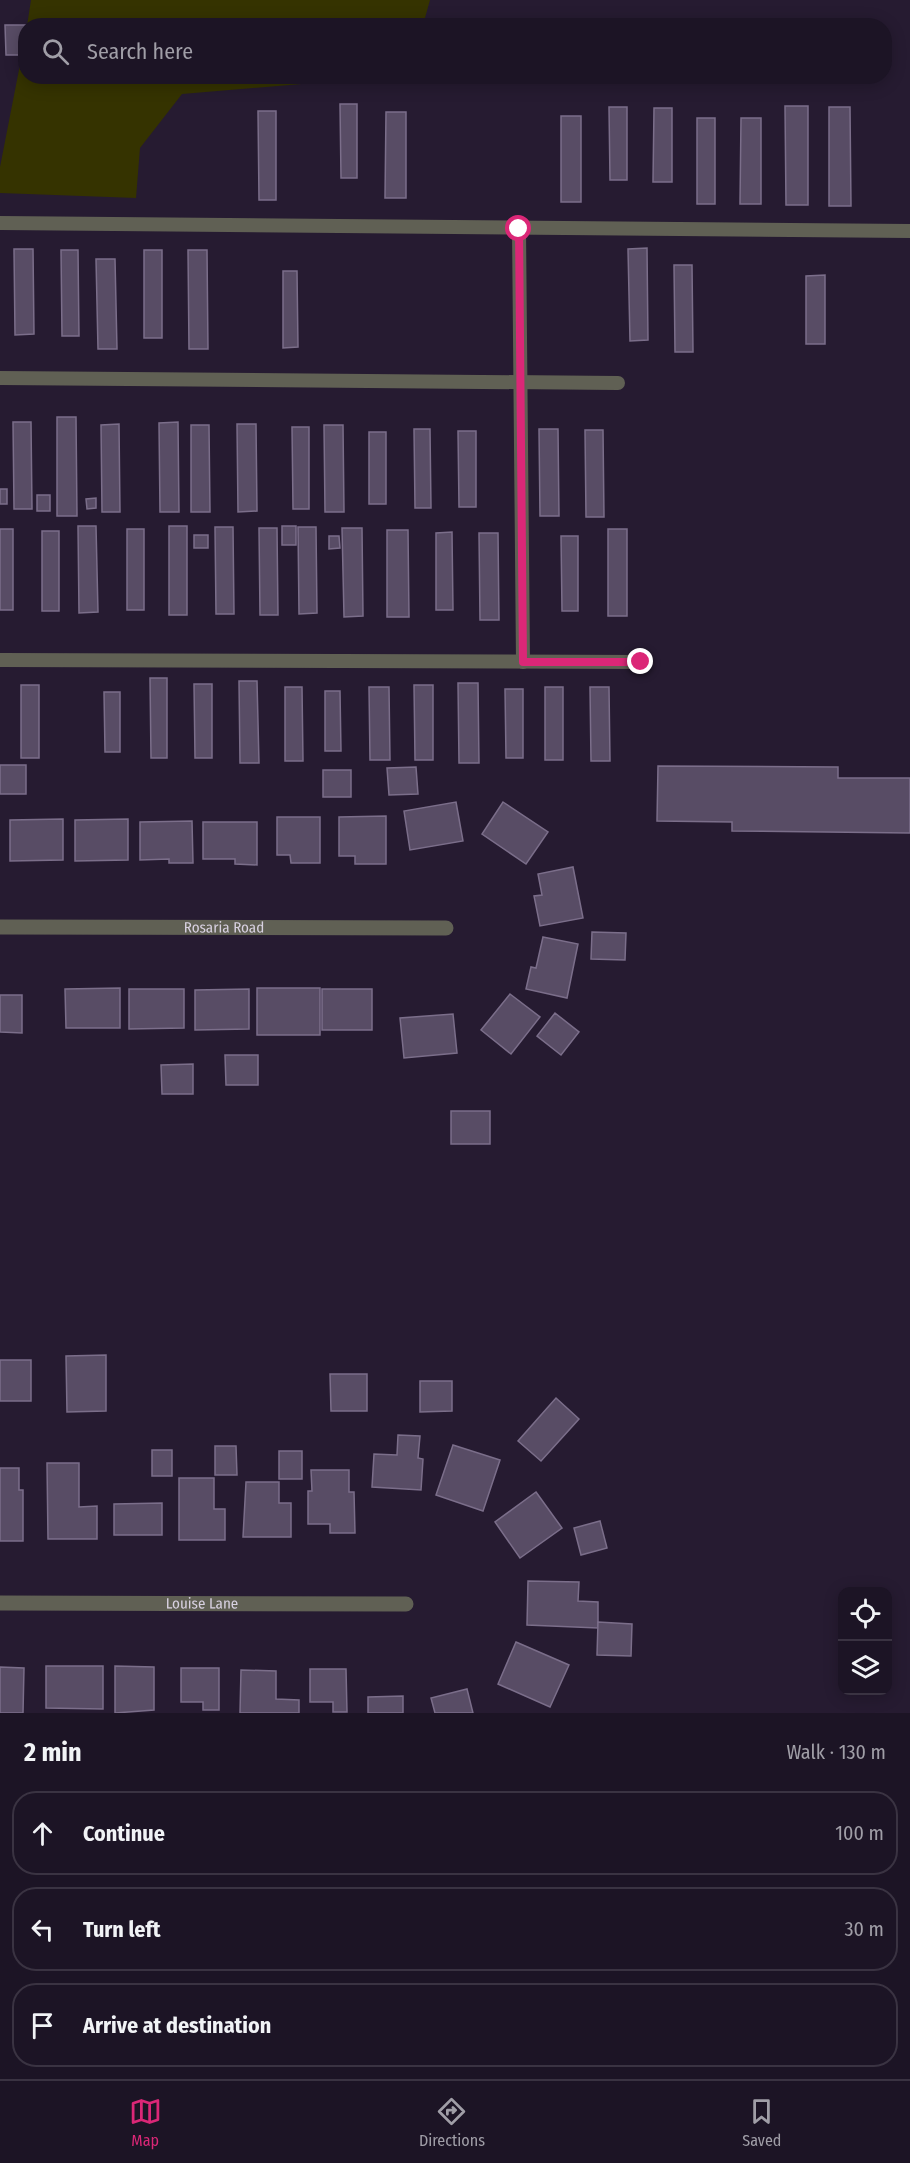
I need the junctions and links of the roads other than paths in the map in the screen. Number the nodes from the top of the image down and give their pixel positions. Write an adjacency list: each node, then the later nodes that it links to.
1 (0, 223): 2 (lane)
2 (519, 229): 3 (lane); 5 (lane)
3 (910, 231)
4 (0, 378): 5 (lane)
5 (520, 382): 6 (lane); 8 (lane)
6 (618, 383)
7 (0, 660): 8 (lane)
8 (523, 662): 9 (lane)
9 (641, 662)
10 (0, 927): 11 (street, Rosaria Road)
11 (446, 928)
12 (0, 1603): 13 (street, Louise Lane)
13 (406, 1604)

